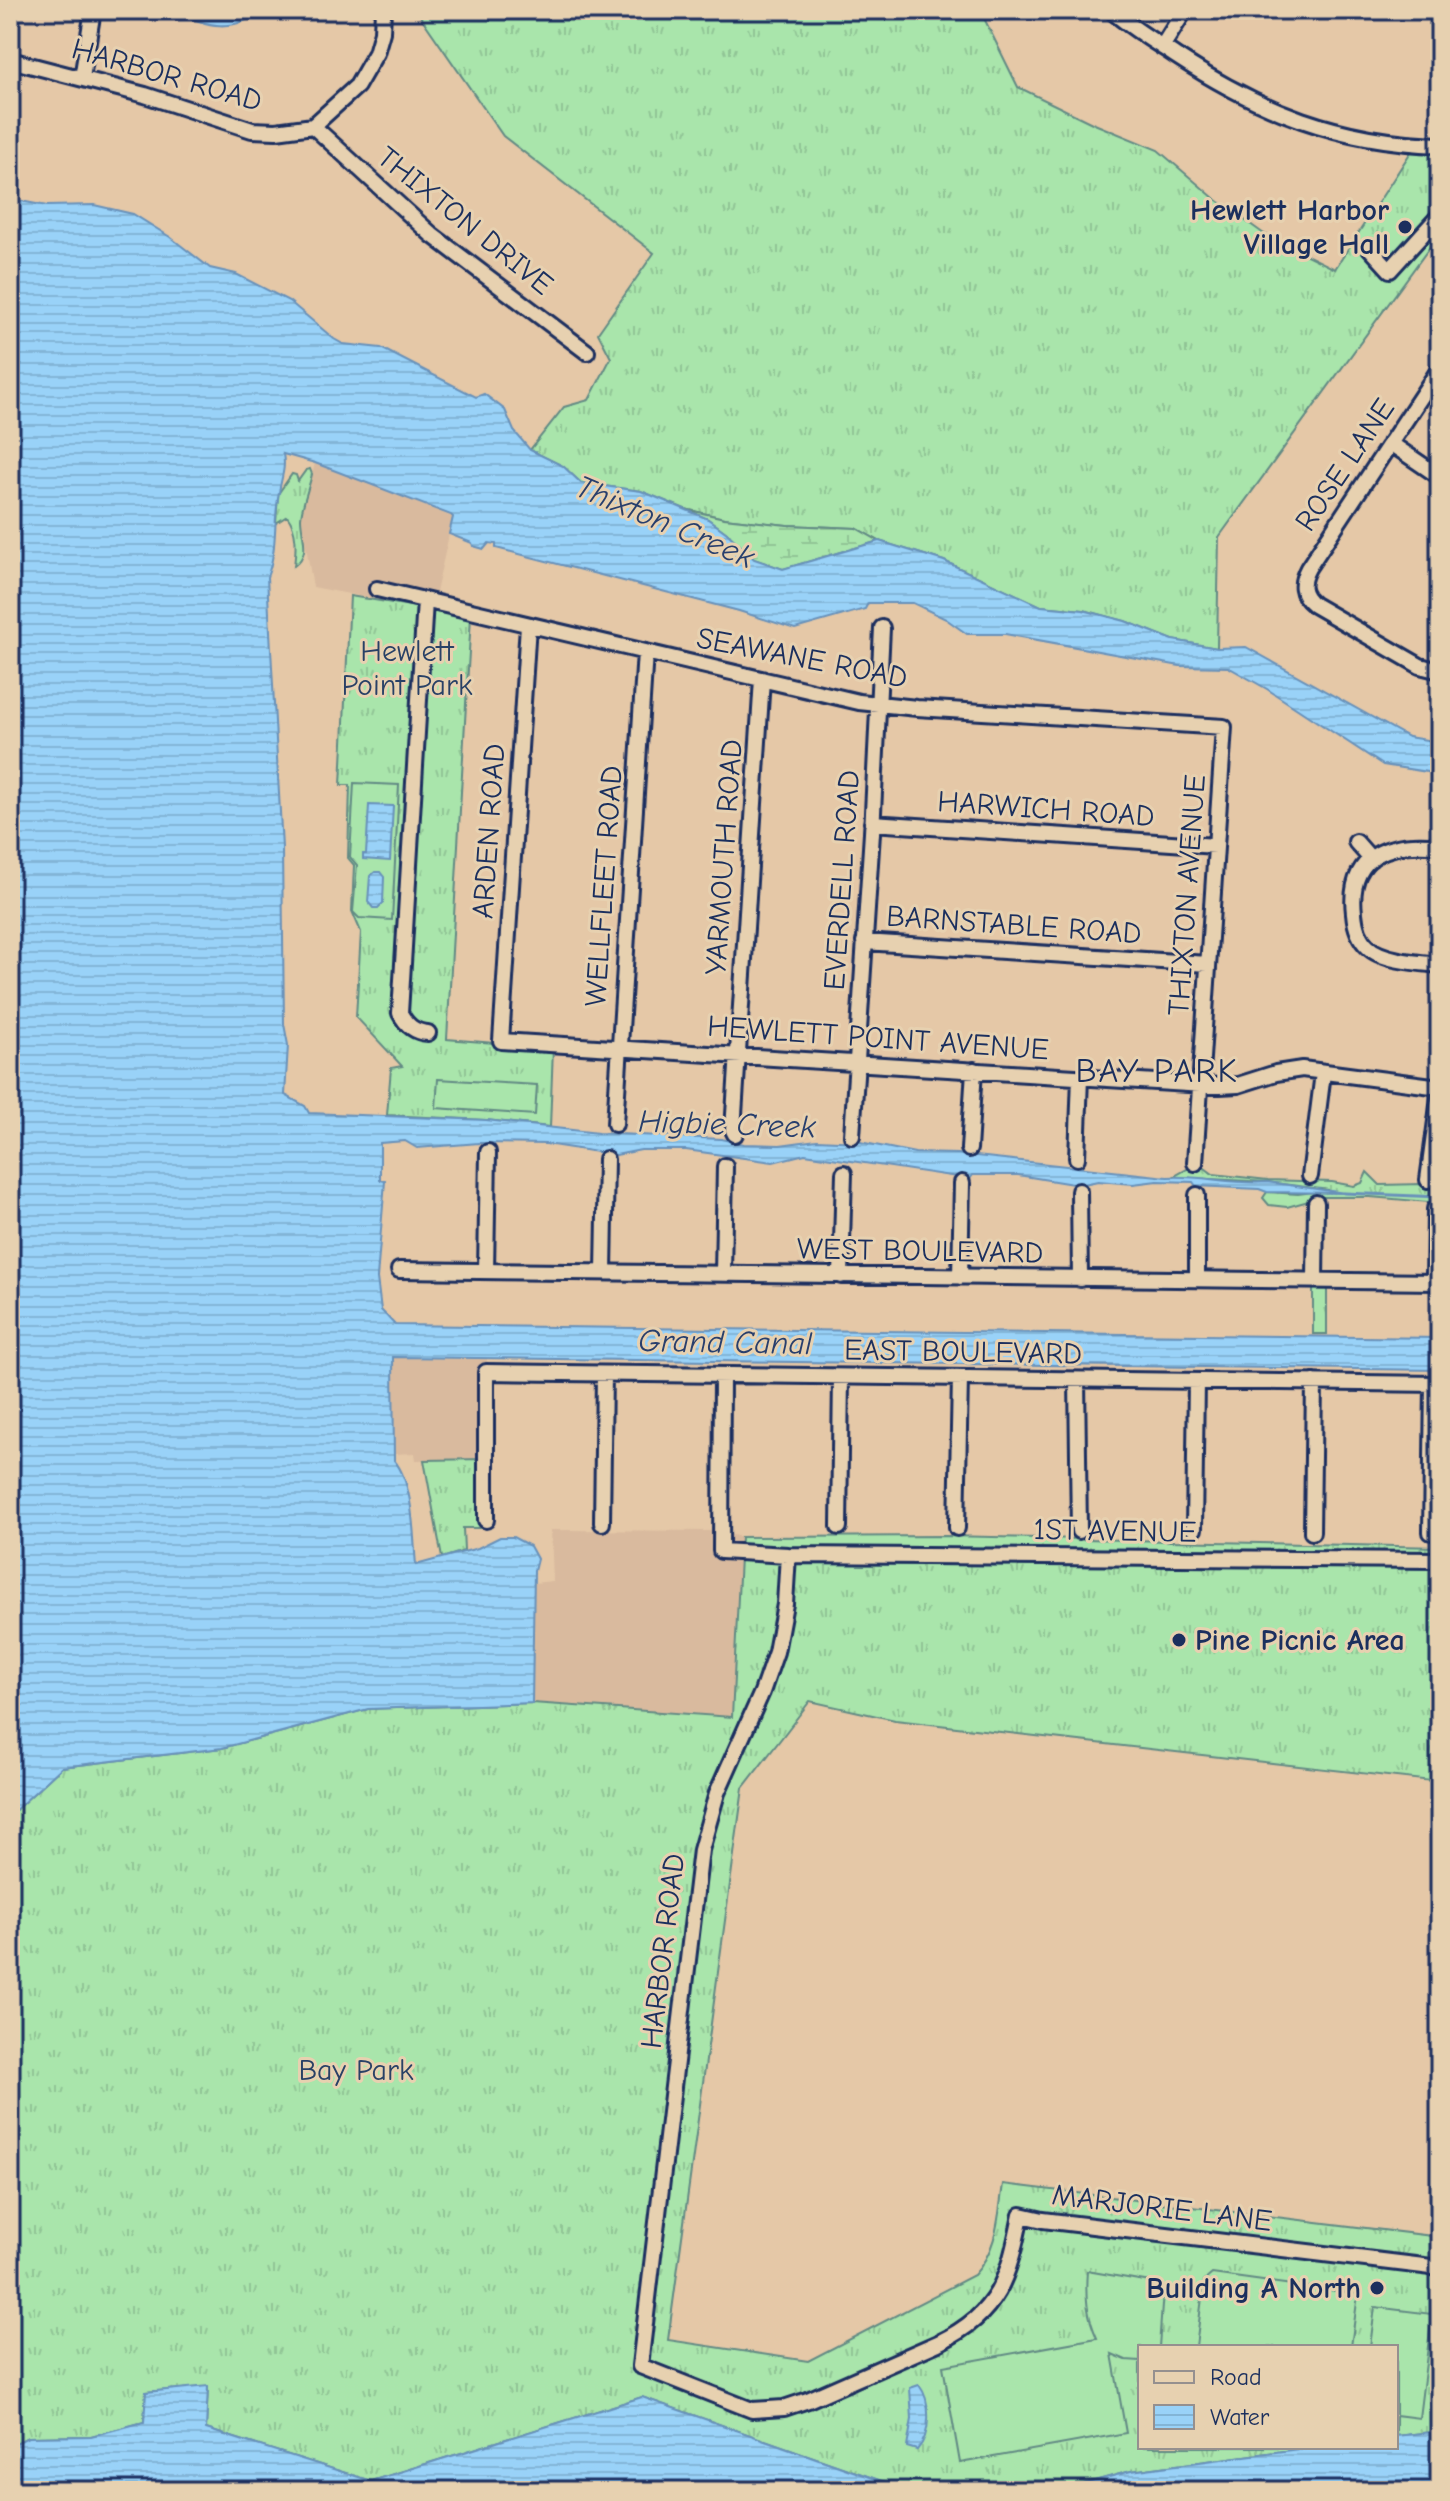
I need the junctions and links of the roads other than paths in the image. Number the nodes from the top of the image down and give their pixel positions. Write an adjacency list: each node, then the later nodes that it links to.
1 (93, 10): 7 (street)
2 (383, 10): 8 (street)
3 (1111, 10): 5 (street)
4 (1185, 10): 5 (street)
5 (1162, 47): 9 (street)
6 (10, 60): 7 (street, HARBOR ROAD)
7 (82, 78): 8 (street, HARBOR ROAD)
8 (313, 126): 12 (street, THIXTON DRIVE)
9 (1440, 145)
10 (1440, 215): 11 (street)
11 (1369, 247)
12 (587, 352)
13 (1440, 368): 14 (street, ROSE LANE)
14 (1390, 443): 15 (street); 21 (street, ROSE LANE)
15 (1440, 477)
16 (377, 589): 17 (street, SEAWANE ROAD)
17 (425, 601): 18 (street, SEAWANE ROAD); 33 (street)
18 (528, 625): 20 (street, SEAWANE ROAD); 34 (street, ARDEN ROAD)
19 (882, 628): 23 (street, EVERDELL ROAD)
20 (645, 652): 22 (street, SEAWANE ROAD); 35 (street, WELLFLEET ROAD)
21 (1440, 671)
22 (762, 679): 23 (street, SEAWANE ROAD); 36 (street, YARMOUTH ROAD)
23 (879, 703): 24 (street, SEAWANE ROAD); 25 (street, EVERDELL ROAD)
24 (1224, 727): 27 (street, THIXTON AVENUE)
25 (872, 823): 27 (street, HARWICH ROAD); 30 (street, EVERDELL ROAD)
26 (1356, 842): 29 (street)
27 (1216, 846): 31 (street, THIXTON AVENUE)
28 (1440, 846): 29 (street)
29 (1371, 859): 32 (street)
30 (864, 942): 31 (street, BARNSTABLE ROAD); 37 (street, EVERDELL ROAD)
31 (1208, 964): 41 (street, THIXTON AVENUE)
32 (1440, 965)
33 (428, 1033)
34 (501, 1041): 35 (street, HEWLETT POINT AVENUE)
35 (620, 1047): 36 (street, HEWLETT POINT AVENUE); 43 (street, WELLFLEET ROAD)
36 (738, 1055): 37 (street, HEWLETT POINT AVENUE); 44 (street, YARMOUTH ROAD)
37 (856, 1062): 38 (street, HEWLETT POINT AVENUE); 45 (street, EVERDELL ROAD)
38 (974, 1070): 40 (street, HEWLETT POINT AVENUE); 46 (street)
39 (1323, 1073): 41 (street, HEWLETT POINT AVENUE); 42 (street, HEWLETT POINT AVENUE); 53 (street)
40 (1080, 1077): 41 (street, HEWLETT POINT AVENUE); 48 (street)
41 (1201, 1084): 50 (street, THIXTON AVENUE)
42 (1440, 1089): 54 (street)
43 (615, 1124)
44 (735, 1134)
45 (852, 1136)
46 (969, 1149)
47 (488, 1152): 61 (street)
48 (1077, 1158)
49 (606, 1159): 62 (street)
50 (1195, 1163)
51 (725, 1166): 63 (street)
52 (844, 1173): 64 (street)
53 (1310, 1176)
54 (1428, 1180)
55 (962, 1183): 65 (street)
56 (1079, 1191): 66 (street)
57 (1197, 1195): 67 (street)
58 (1316, 1203): 68 (street)
59 (1435, 1209): 69 (street)
60 (399, 1270): 61 (street, WEST BOULEVARD)
61 (486, 1271): 62 (street, WEST BOULEVARD)
62 (604, 1272): 63 (street, WEST BOULEVARD)
63 (723, 1274): 64 (street, WEST BOULEVARD)
64 (841, 1276): 65 (street, WEST BOULEVARD)
65 (960, 1277): 66 (street, WEST BOULEVARD)
66 (1080, 1279): 67 (street, WEST BOULEVARD)
67 (1197, 1279): 68 (street, WEST BOULEVARD)
68 (1315, 1280): 69 (street, WEST BOULEVARD)
69 (1437, 1282)
70 (604, 1374): 71 (street, EAST BOULEVARD); 78 (street, EAST BOULEVARD); 79 (street)
71 (722, 1376): 72 (street, EAST BOULEVARD); 86 (street, 1ST AVENUE)
72 (841, 1377): 73 (street, EAST BOULEVARD); 80 (street)
73 (960, 1378): 74 (street, EAST BOULEVARD); 81 (street)
74 (1077, 1380): 75 (street, EAST BOULEVARD); 83 (street)
75 (1196, 1381): 76 (street, EAST BOULEVARD); 82 (street)
76 (1314, 1382): 77 (street, EAST BOULEVARD); 84 (street)
77 (1436, 1384): 85 (street)
78 (486, 1520)
79 (602, 1523)
80 (839, 1527)
81 (957, 1528)
82 (1194, 1529)
83 (1079, 1531)
84 (1312, 1532)
85 (1431, 1532)
86 (788, 1555): 87 (street, 1ST AVENUE); 89 (street, HARBOR ROAD)
87 (1440, 1560)
88 (1440, 2268): 89 (street, MARJORIE LANE)
89 (640, 2366)

